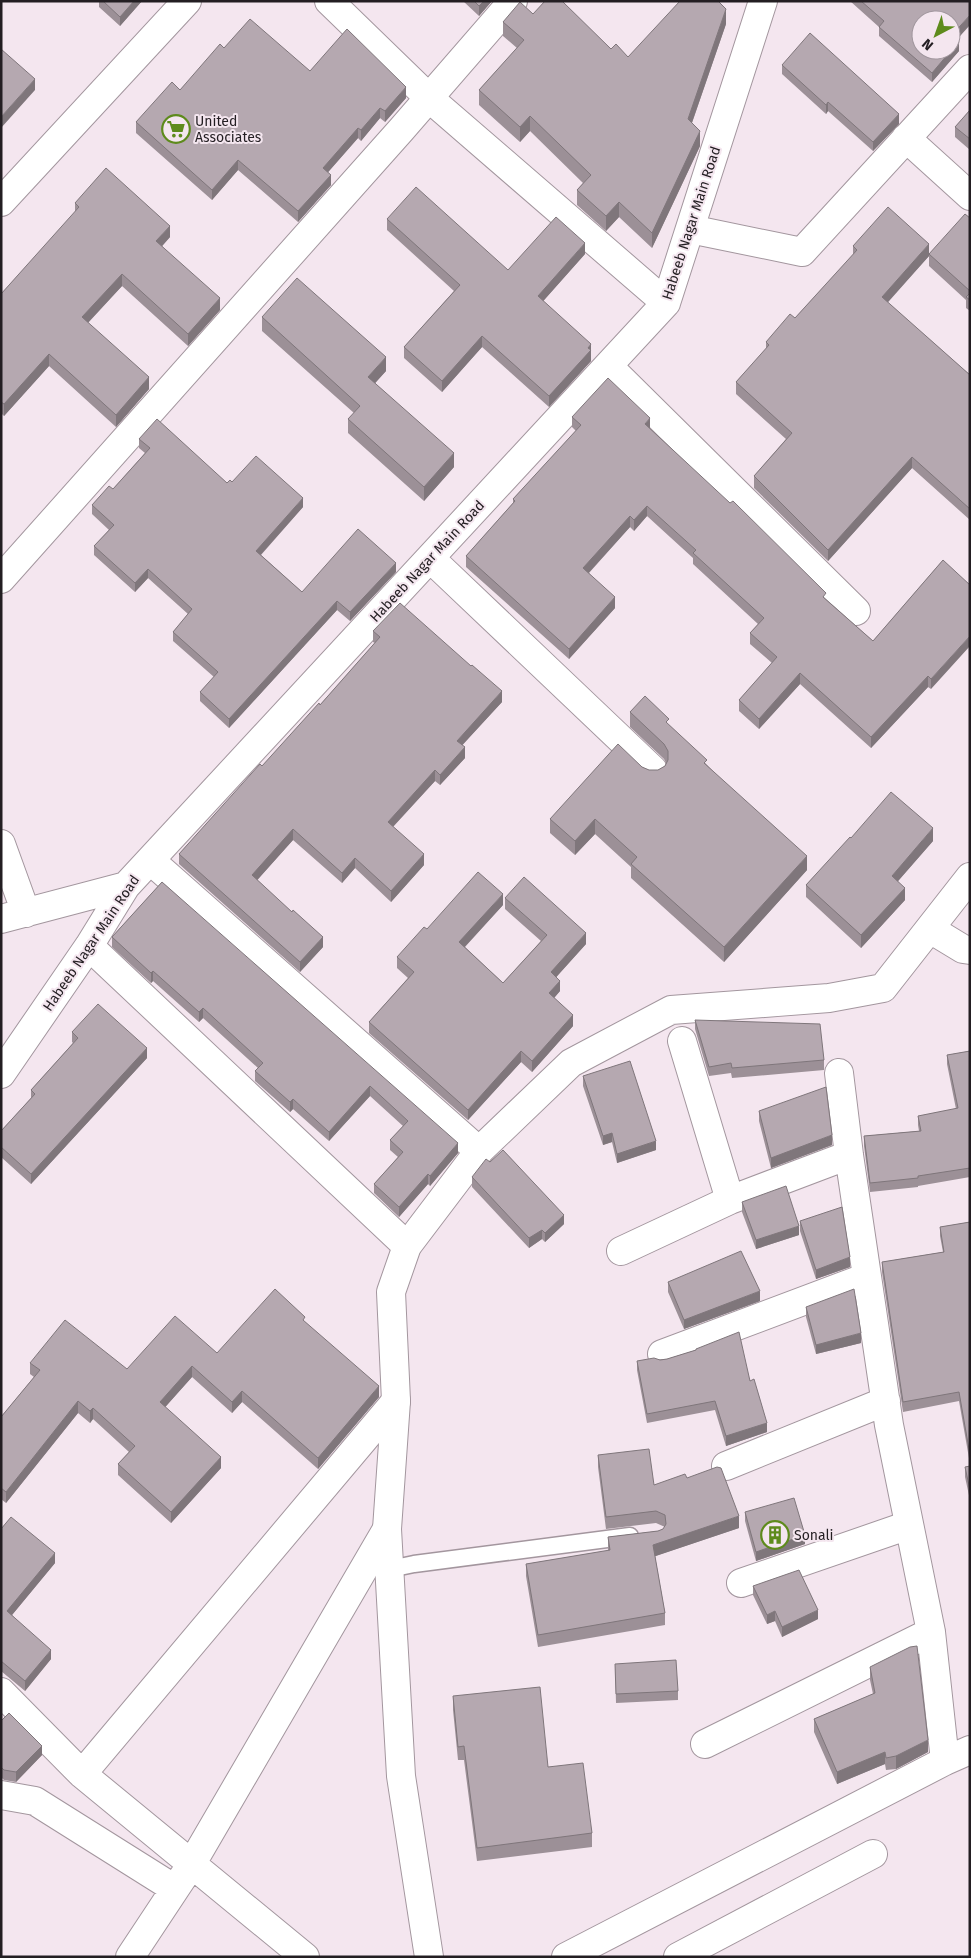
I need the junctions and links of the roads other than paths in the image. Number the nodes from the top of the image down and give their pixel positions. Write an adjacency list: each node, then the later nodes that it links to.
1 (187, 1): 9 (street)
2 (329, 1): 6 (street)
3 (513, 1): 6 (street)
4 (763, 1): 10 (street, Habeeb Nagar Main Road)
5 (970, 69): 7 (street)
6 (429, 98): 11 (street); 14 (street)
7 (906, 138): 8 (street); 10 (street)
8 (970, 196)
9 (1, 202)
10 (690, 229): 11 (street, Habeeb Nagar Main Road)
11 (666, 303): 12 (street, Habeeb Nagar Main Road)
12 (608, 366): 13 (street, Habeeb Nagar Main Road); 15 (street)
13 (430, 558): 16 (street); 18 (street, Habeeb Nagar Main Road)
14 (1, 578)
15 (856, 611)
16 (653, 770)
17 (1, 844): 21 (street)
18 (150, 860): 20 (street, Habeeb Nagar Main Road); 28 (street)
19 (970, 876): 22 (street)
20 (126, 886): 21 (street); 23 (street, Habeeb Nagar Main Road)
21 (13, 916)
22 (930, 929): 24 (street); 28 (street)
23 (89, 946): 27 (street, Habeeb Nagar Main Road); 31 (street)
24 (970, 950)
25 (682, 1041): 30 (street)
26 (839, 1073): 29 (street)
27 (1, 1074)
28 (479, 1151): 31 (street)
29 (850, 1155): 30 (street); 33 (street)
30 (730, 1200): 32 (street)
31 (407, 1246): 35 (street)
32 (621, 1251)
33 (867, 1277): 34 (street); 36 (street)
34 (662, 1354)
35 (396, 1401): 39 (street); 48 (street)
36 (886, 1401): 37 (street); 38 (street)
37 (726, 1466)
38 (909, 1525): 42 (street); 43 (street)
39 (387, 1529): 41 (street); 51 (street)
40 (647, 1534): 41 (lane)
41 (390, 1569): 55 (street)
42 (742, 1583)
43 (931, 1632): 45 (street); 47 (street)
44 (1, 1692): 48 (street)
45 (705, 1744)
46 (970, 1750): 47 (street)
47 (945, 1761): 56 (street)
48 (82, 1774): 51 (street)
49 (1, 1795): 52 (street)
50 (873, 1854): 57 (street)
51 (191, 1864): 52 (street); 54 (street)
52 (175, 1889): 53 (street)
53 (130, 1957)
54 (305, 1957)
55 (429, 1957)
56 (566, 1957)
57 (678, 1957)

